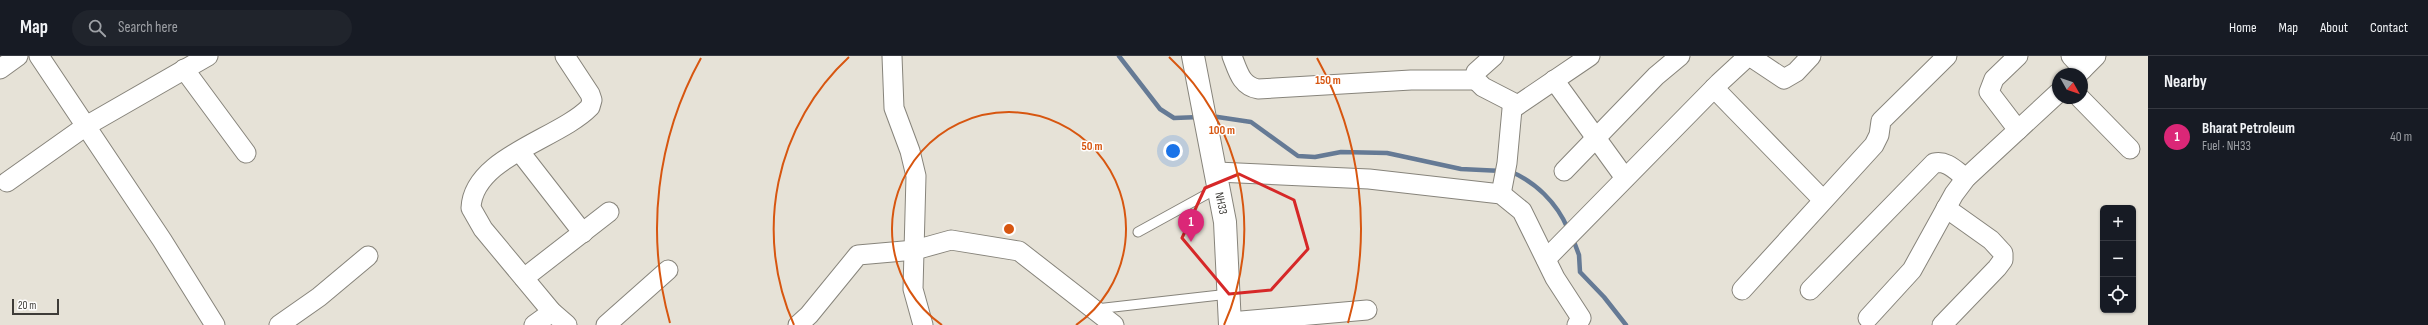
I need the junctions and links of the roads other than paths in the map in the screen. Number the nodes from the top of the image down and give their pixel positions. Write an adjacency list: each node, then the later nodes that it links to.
1 (18, 56): 14 (street)
2 (39, 56): 22 (street)
3 (208, 56): 15 (street)
4 (565, 56): 26 (street)
5 (892, 56): 39 (street)
6 (1193, 56): 31 (main road, NH33)
7 (1232, 56): 16 (street)
8 (1494, 56): 16 (street)
9 (1590, 56): 17 (street)
10 (1680, 56): 24 (street)
11 (1811, 56): 18 (street)
12 (1947, 56): 34 (street)
13 (2018, 56): 23 (street)
14 (0, 69)
15 (184, 70): 22 (street); 27 (street)
16 (1476, 80): 20 (street)
17 (1554, 80): 20 (street); 24 (street)
18 (1714, 88): 29 (street); 34 (street)
19 (2052, 99): 23 (street)
20 (1516, 104): 33 (street)
21 (2086, 104): 25 (street)
22 (86, 126): 32 (street); 52 (street)
23 (2018, 130): 30 (street)
24 (1596, 138): 28 (street); 29 (street)
25 (2130, 149)
26 (520, 152): 38 (street); 43 (street)
27 (246, 153)
28 (1564, 171)
29 (1625, 178): 41 (street)
30 (1966, 178): 35 (street); 45 (street)
31 (1218, 179): 33 (street); 37 (lane); 46 (main road, NH33)
32 (7, 182)
33 (1502, 189): 41 (street)
34 (1823, 200): 44 (street)
35 (1946, 208): 50 (street); 61 (street)
36 (609, 212): 38 (street)
37 (1138, 232)
38 (582, 233): 43 (street)
39 (915, 250): 47 (street); 57 (street); 58 (street)
40 (368, 256): 53 (street)
41 (1546, 259): 60 (street)
42 (668, 270): 56 (street)
43 (524, 278): 49 (street)
44 (1742, 290)
45 (1810, 290)
46 (1230, 294): 47 (lane); 51 (main road, NH33)
47 (1094, 309): 59 (street)
48 (1367, 310): 51 (street)
49 (552, 312): 54 (street); 55 (street)
50 (1868, 318)
51 (1230, 323)
52 (215, 325)
53 (279, 325)
54 (534, 325)
55 (567, 325)
56 (606, 325)
57 (798, 325)
58 (923, 325)
59 (1114, 325)
60 (1577, 325)
61 (1942, 325)

